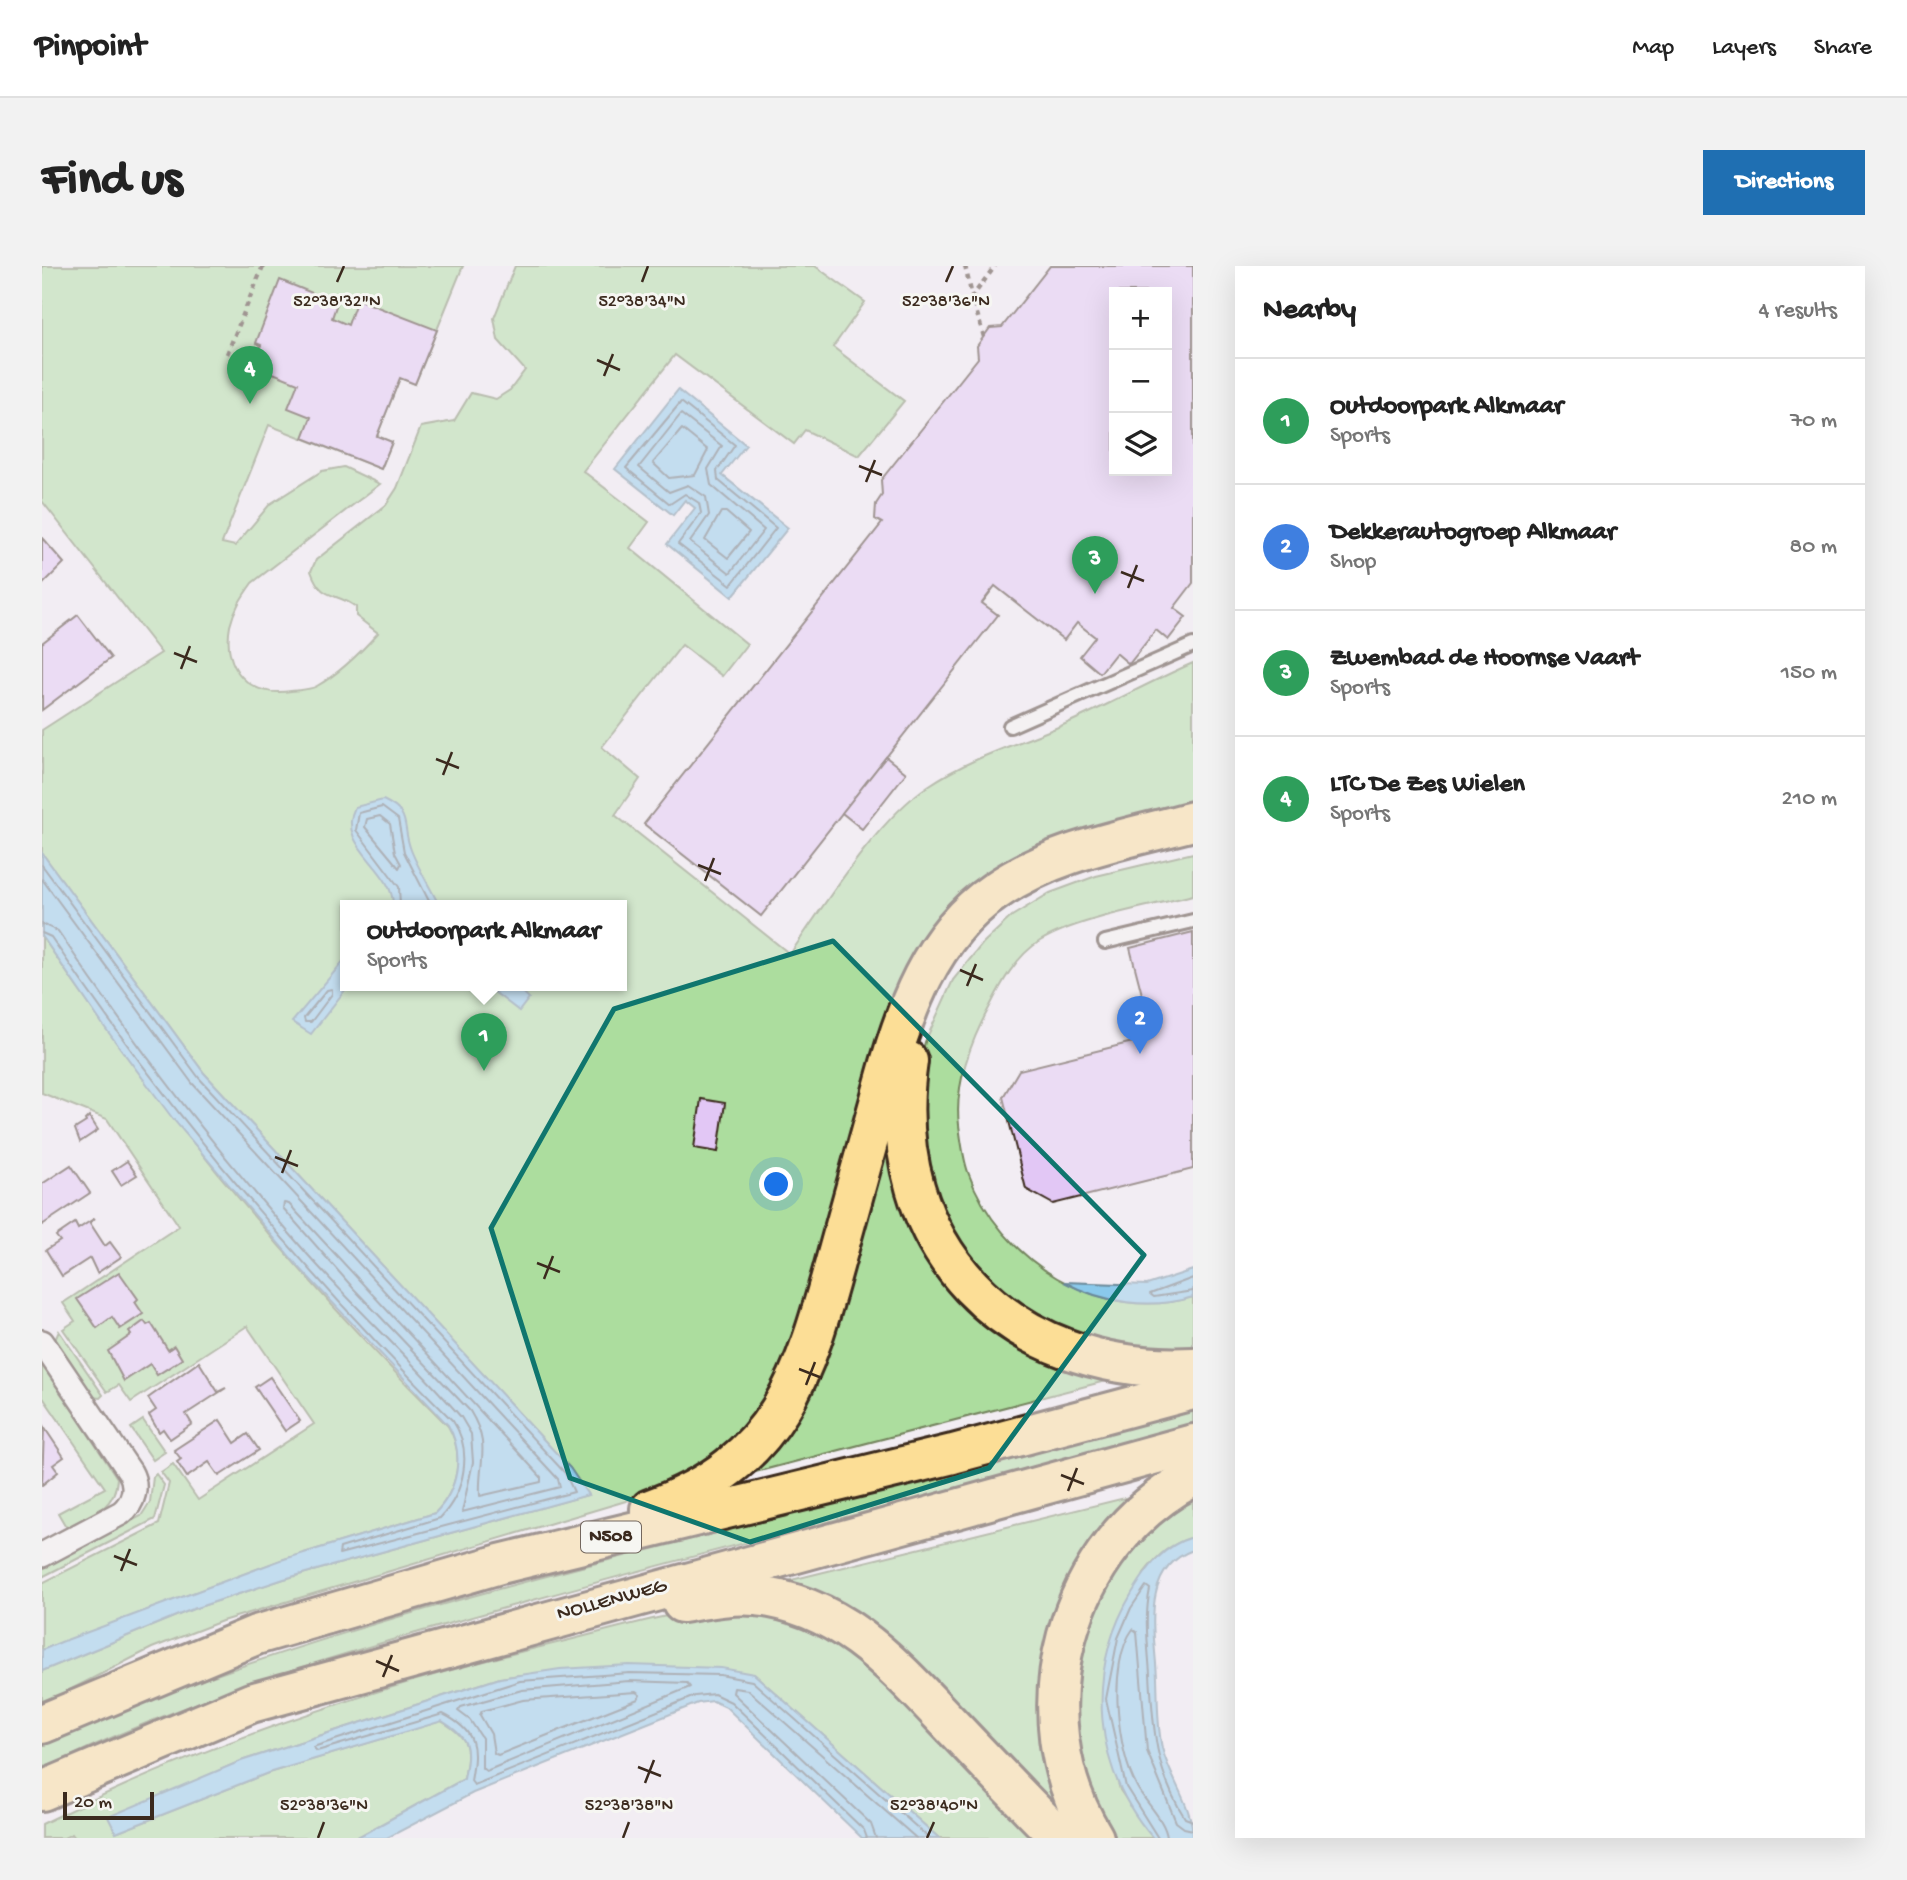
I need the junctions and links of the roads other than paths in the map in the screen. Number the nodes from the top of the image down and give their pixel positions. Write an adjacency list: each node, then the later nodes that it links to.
1 (1193, 645): 2 (lane)
2 (1010, 726)
3 (1193, 821): 13 (highway)
4 (1193, 841): 8 (highway)
5 (1193, 921): 6 (lane)
6 (1105, 942)
7 (42, 1342): 12 (street)
8 (1193, 1367)
9 (1193, 1390): 13 (highway, N508)
10 (1193, 1444): 14 (highway, NOLLENWEG)
11 (1193, 1477): 18 (highway)
12 (42, 1555)
13 (500, 1563): 15 (highway, N508)
14 (490, 1635): 16 (highway, NOLLENWEG); 17 (highway)
15 (42, 1724)
16 (42, 1791)
17 (1060, 1838)
18 (1094, 1838)

